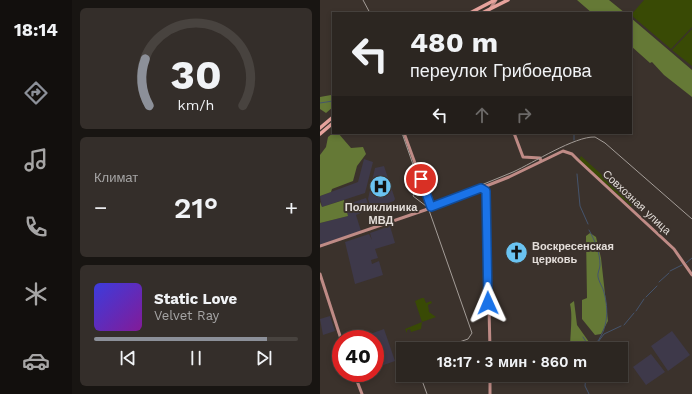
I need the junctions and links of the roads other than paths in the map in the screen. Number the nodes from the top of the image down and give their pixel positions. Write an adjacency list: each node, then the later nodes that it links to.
1 (491, 0): 5 (street)
2 (496, 0): 4 (street); 5 (main road); 6 (street)
3 (508, 0): 4 (main road)
4 (503, 1): 6 (main road)
5 (486, 5): 6 (main road); 7 (main road)
6 (488, 10): 8 (main road)
7 (472, 12)
8 (484, 12)
9 (332, 117): 11 (main road)
10 (332, 124): 12 (main road)
11 (320, 128)
12 (320, 134)
13 (404, 134): 17 (street)
14 (514, 134): 15 (street)
15 (541, 161): 16 (street); 20 (street, Совхозная улица)
16 (487, 188): 17 (street); 22 (street)
17 (431, 207): 18 (street)
18 (320, 246)
19 (320, 274): 21 (street)
20 (692, 275)
21 (338, 330)
22 (490, 342)
23 (357, 382): 25 (street)
24 (490, 382): 26 (street)
25 (362, 394)
26 (490, 394)

